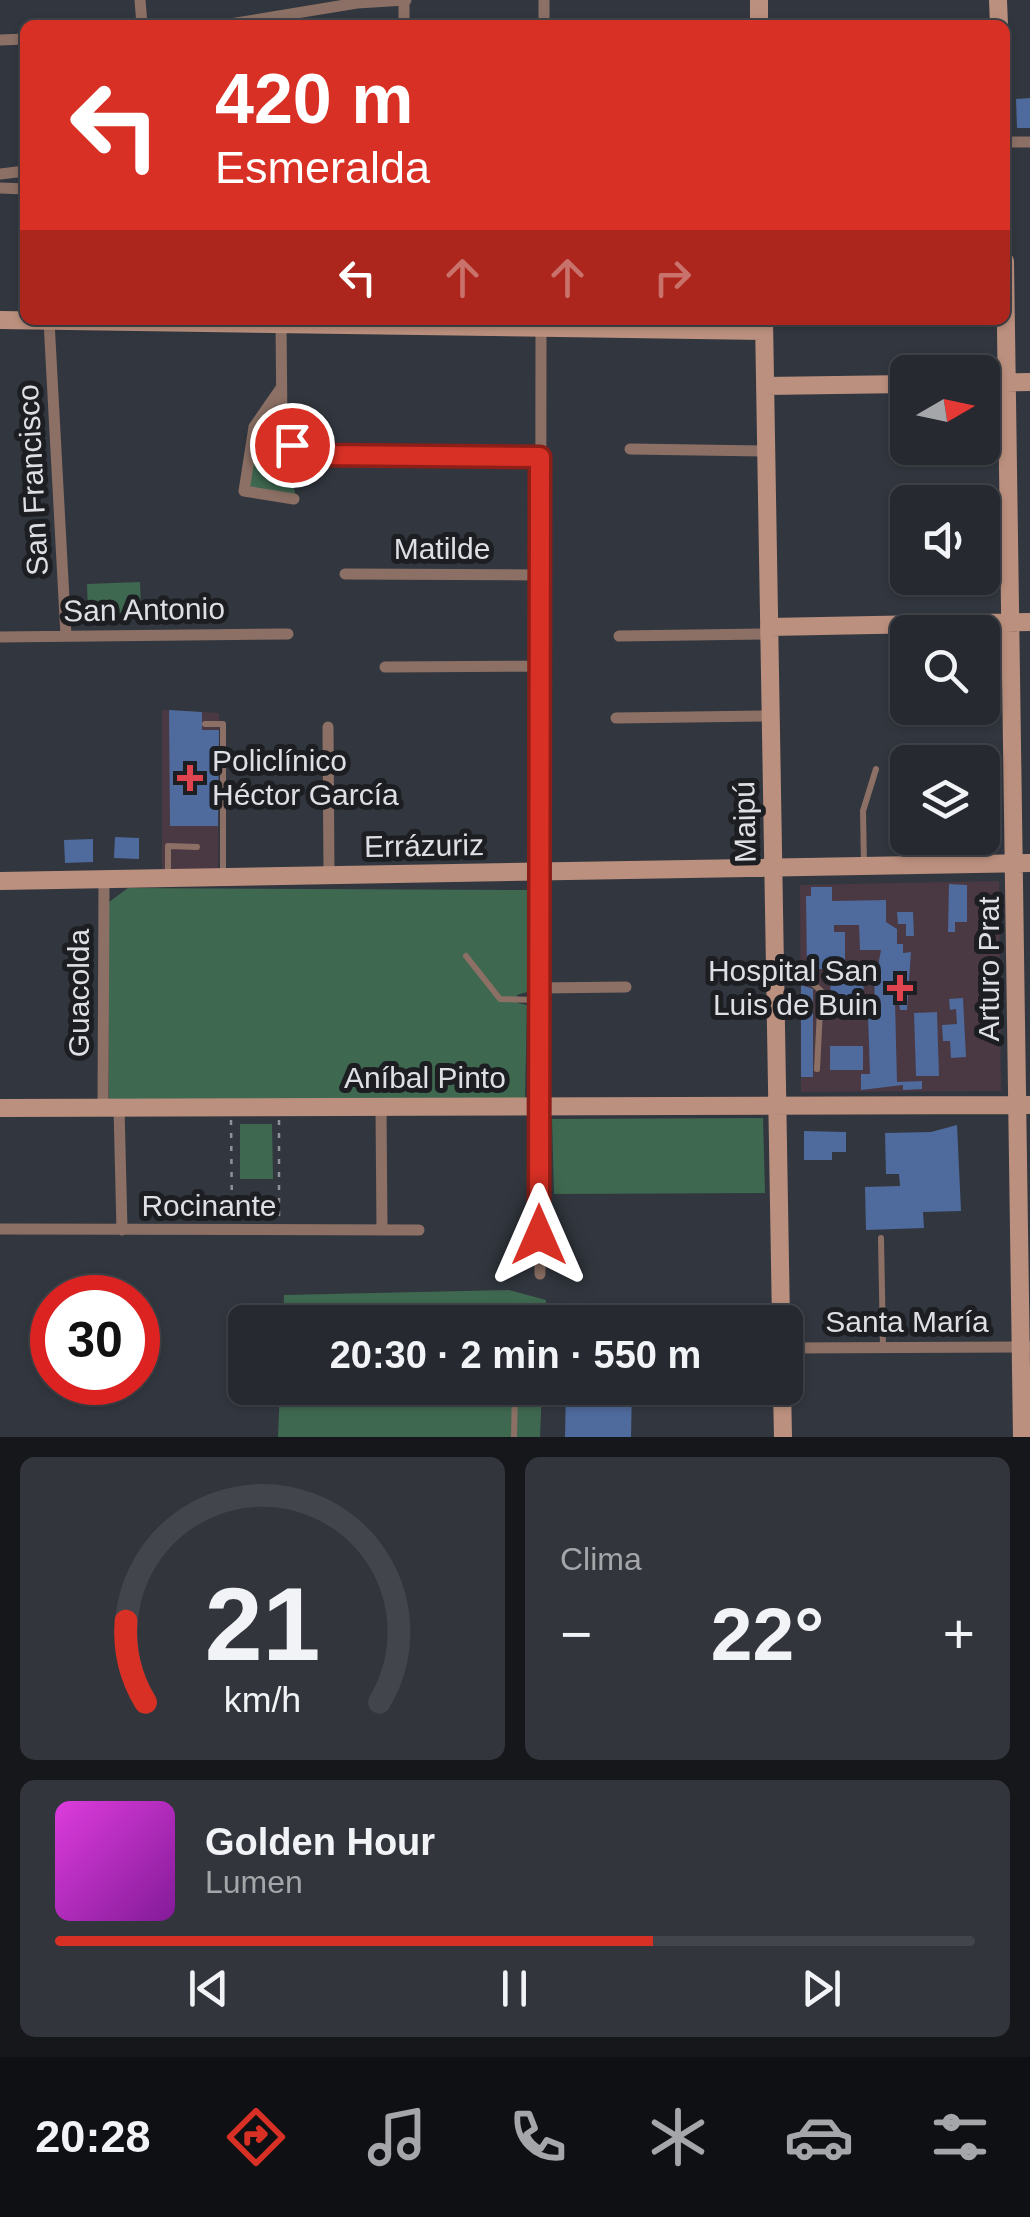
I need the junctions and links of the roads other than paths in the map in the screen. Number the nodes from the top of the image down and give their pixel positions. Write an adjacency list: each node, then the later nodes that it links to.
1 (405, 0): 2 (street)
2 (254, 20)
3 (4, 174): 4 (street)
4 (5, 188)
5 (50, 325): 29 (street, San Francisco)
6 (282, 325): 18 (street)
7 (541, 325): 21 (street)
8 (590, 325): 11 (street)
9 (764, 325): 11 (street); 12 (street, Maipú)
10 (1006, 325): 14 (street, Arturo Prat)
11 (713, 330): 12 (street)
12 (764, 356): 17 (street, Maipú)
13 (1000, 382): 14 (street)
14 (1007, 382): 15 (street); 25 (street, Arturo Prat)
15 (1030, 382)
16 (890, 384): 17 (street)
17 (765, 386): 20 (street, Maipú)
18 (281, 388): 21 (street); 22 (street)
19 (630, 449): 20 (street)
20 (766, 451): 27 (street, Maipú)
21 (540, 457): 24 (street)
22 (294, 499)
23 (345, 574): 24 (street, Matilde)
24 (539, 575): 32 (street)
25 (1010, 622): 26 (street); 27 (street); 40 (street, Arturo Prat)
26 (1030, 622)
27 (769, 630): 30 (street); 34 (street, Maipú)
28 (288, 634): 29 (street, San Antonio)
29 (66, 636): 31 (street, San Antonio)
30 (619, 636)
31 (0, 637)
32 (538, 666): 33 (street); 43 (street)
33 (385, 667)
34 (770, 716): 35 (street); 42 (street, Maipú)
35 (616, 718)
36 (205, 724): 45 (lane)
37 (328, 727): 44 (street)
38 (876, 769): 41 (lane)
39 (197, 846): 46 (lane)
40 (1023, 863): 41 (street, Errázuriz); 58 (street, Arturo Prat)
41 (864, 866): 42 (street, Errázuriz)
42 (773, 868): 43 (street, Errázuriz); 50 (street, Maipú)
43 (537, 872): 44 (street, Errázuriz); 52 (street)
44 (329, 876): 45 (street, Errázuriz)
45 (223, 878): 46 (street, Errázuriz)
46 (168, 879): 47 (street, Errázuriz)
47 (104, 880): 48 (street, Errázuriz); 60 (street, Guacolda)
48 (0, 881)
49 (466, 956): 52 (lane)
50 (775, 977): 54 (lane); 56 (street, Maipú)
51 (626, 987): 52 (street)
52 (538, 994): 57 (street)
53 (861, 1000): 54 (lane)
54 (823, 1003): 55 (lane)
55 (816, 1070)
56 (777, 1104): 57 (street, Aníbal Pinto); 58 (street, Aníbal Pinto); 68 (street, Maipú)
57 (538, 1105): 59 (street, Aníbal Pinto); 67 (street)
58 (1024, 1105): 69 (street, Arturo Prat)
59 (381, 1106): 60 (street, Aníbal Pinto); 64 (street)
60 (111, 1107): 61 (street, Aníbal Pinto); 63 (street, Guacolda)
61 (0, 1108)
62 (0, 1229): 63 (street, Rocinante)
63 (122, 1230): 64 (street, Rocinante)
64 (382, 1230): 65 (street, Rocinante)
65 (419, 1230)
66 (881, 1238): 71 (lane)
67 (540, 1274)
68 (781, 1305)
69 (1025, 1347): 71 (street, Santa María); 76 (street, Arturo Prat)
70 (803, 1348): 71 (street, Santa María)
71 (883, 1348)
72 (515, 1405): 74 (lane)
73 (782, 1405): 75 (street)
74 (514, 1437)
75 (783, 1437)
76 (1022, 1437)

